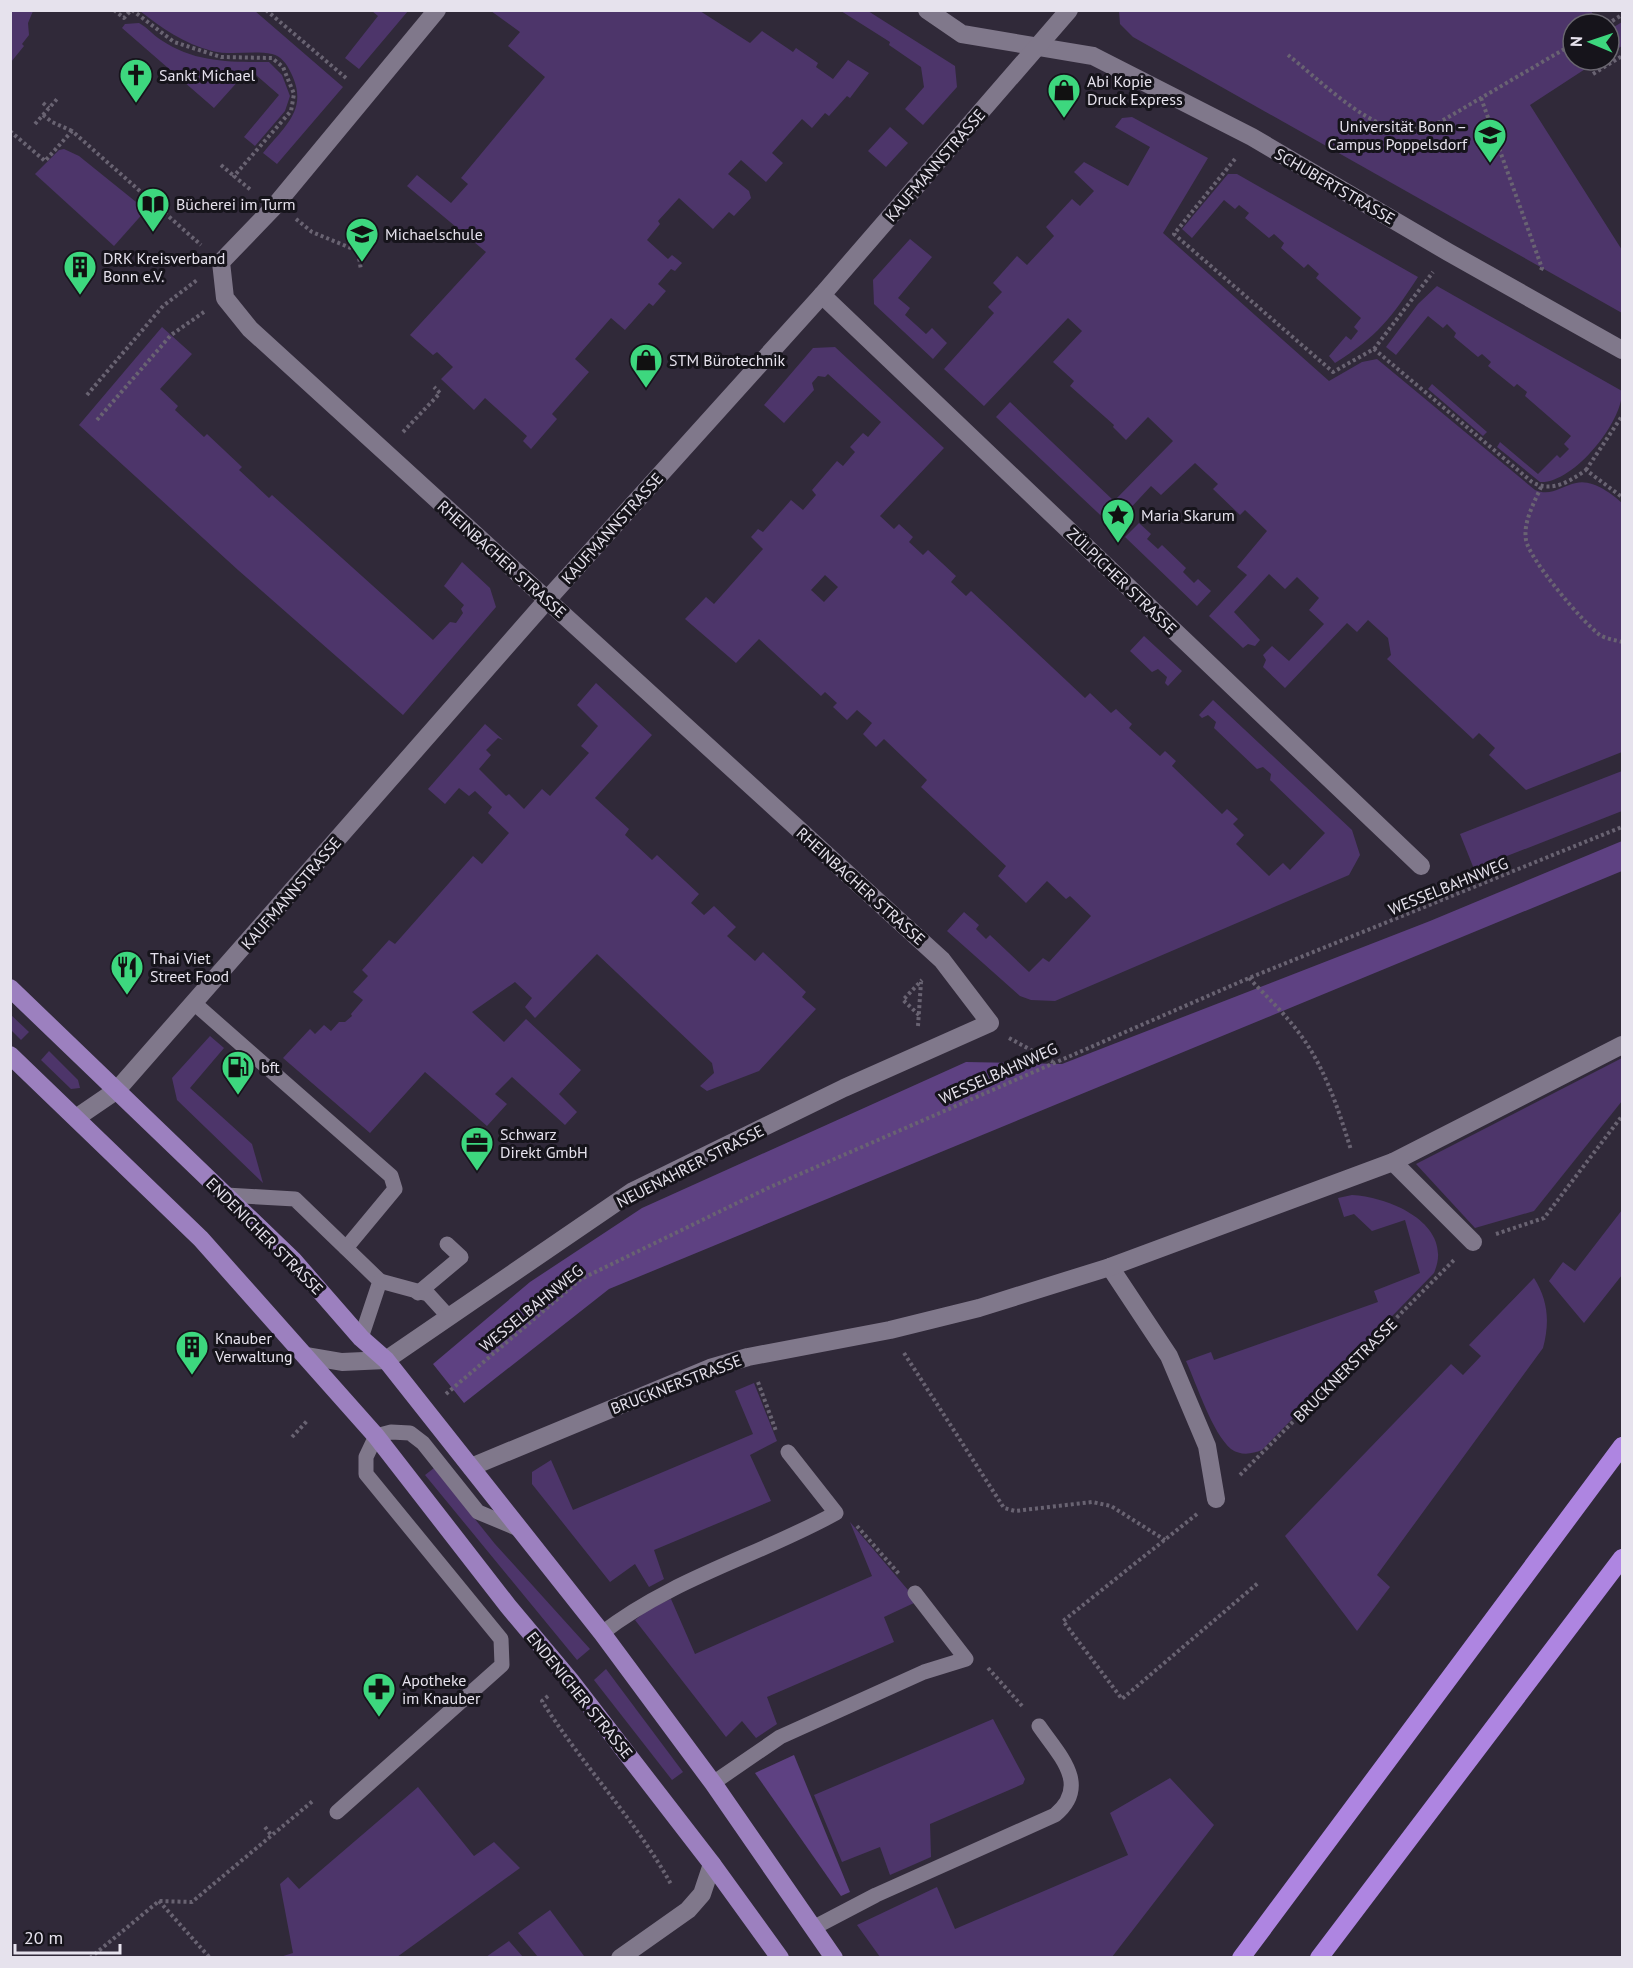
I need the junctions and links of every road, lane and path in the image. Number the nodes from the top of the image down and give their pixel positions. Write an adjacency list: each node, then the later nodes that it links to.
1 (114, 10): 2 (path)
2 (132, 10): 23 (path)
3 (266, 10): 12 (path)
4 (437, 10): 12 (street)
5 (927, 10): 7 (street, SCHUBERTSTRASSE)
6 (1069, 10): 7 (street, KAUFMANNSTRASSE)
7 (1038, 47): 21 (street, SCHUBERTSTRASSE); 31 (street, KAUFMANNSTRASSE)
8 (1561, 51): 13 (path)
9 (1288, 55): 13 (path)
10 (1596, 72): 11 (path)
11 (1593, 74)
12 (367, 96): 24 (street)
13 (1481, 98): 32 (path)
14 (57, 99): 16 (path)
15 (43, 103): 16 (path)
16 (49, 108): 17 (path)
17 (43, 115): 18 (path); 20 (path)
18 (35, 124)
19 (10, 131): 20 (path)
20 (72, 131): 25 (path)
21 (1252, 137): 28 (street, SCHUBERTSTRASSE); 34 (path)
22 (221, 165): 23 (path)
23 (234, 176): 24 (path)
24 (273, 208): 29 (street)
25 (163, 212): 26 (path); 29 (path)
26 (156, 220)
27 (302, 224): 30 (path)
28 (1448, 252): 32 (street, SCHUBERTSTRASSE); 34 (path)
29 (221, 262): 33 (street); 37 (path)
30 (361, 270)
31 (822, 295): 44 (street, KAUFMANNSTRASSE); 47 (street, ZÜLPICHER STRASSE)
32 (1528, 297): 35 (street, SCHUBERTSTRASSE)
33 (225, 298): 39 (path); 40 (street, RHEINBACHER STRASSE)
34 (1374, 349): 42 (path)
35 (1623, 350)
36 (434, 387): 40 (path)
37 (87, 395)
38 (1623, 416): 41 (path)
39 (97, 420)
40 (385, 452): 44 (street, RHEINBACHER STRASSE)
41 (1586, 470): 42 (path); 43 (path)
42 (1541, 487): 45 (path)
43 (1623, 497)
44 (547, 600): 52 (street, KAUFMANNSTRASSE); 56 (street, RHEINBACHER STRASSE)
45 (1623, 642)
46 (1623, 827): 48 (path, WESSELBAHNWEG)
47 (1420, 866)
48 (1249, 978): 60 (path, WESSELBAHNWEG); 65 (path)
49 (921, 981): 55 (path)
50 (10, 988): 61 (main road, ENDENICHER STRASSE)
51 (903, 1000): 53 (path)
52 (194, 1004): 61 (street, KAUFMANNSTRASSE); 69 (lane)
53 (910, 1008): 54 (path); 55 (path)
54 (907, 1013)
55 (919, 1016): 57 (path)
56 (990, 1023): 60 (path); 73 (street, NEUENAHRER STRASSE)
57 (917, 1031)
58 (1623, 1045): 64 (street, BRUCKNERSTRASSE)
59 (10, 1055): 63 (main road, ENDENICHER STRASSE)
60 (1053, 1062): 79 (path, WESSELBAHNWEG)
61 (117, 1090): 63 (street, KAUFMANNSTRASSE); 66 (main road, ENDENICHER STRASSE)
62 (1623, 1116): 67 (path, BRUCKNERSTRASSE)
63 (76, 1118): 76 (main road, ENDENICHER STRASSE)
64 (1393, 1162): 65 (street, BRUCKNERSTRASSE); 67 (street)
65 (1359, 1173): 70 (street, BRUCKNERSTRASSE)
66 (226, 1195): 69 (lane); 75 (main road, ENDENICHER STRASSE)
67 (1473, 1242): 86 (path, BRUCKNERSTRASSE)
68 (447, 1244): 72 (lane)
69 (346, 1248): 71 (lane)
70 (1110, 1267): 74 (street, BRUCKNERSTRASSE); 86 (street)
71 (378, 1288): 72 (lane); 75 (lane)
72 (418, 1293): 73 (lane)
73 (448, 1316): 78 (street, NEUENAHRER STRASSE)
74 (890, 1330): 77 (street, BRUCKNERSTRASSE); 89 (path)
75 (361, 1338): 78 (main road, ENDENICHER STRASSE)
76 (307, 1356): 78 (street); 81 (main road, ENDENICHER STRASSE)
77 (748, 1357): 84 (path); 85 (street, BRUCKNERSTRASSE)
78 (386, 1360): 79 (main road, ENDENICHER STRASSE)
79 (424, 1410): 85 (main road, ENDENICHER STRASSE)
80 (308, 1420): 82 (path)
81 (376, 1436): 88 (lane, ENDENICHER STRASSE); 99 (lane, ENDENICHER STRASSE); 102 (main road, ENDENICHER STRASSE)
82 (292, 1437)
83 (1623, 1446): 111 (highway)
84 (789, 1452): 87 (lane)
85 (471, 1467): 88 (main road, ENDENICHER STRASSE)
86 (1216, 1499): 89 (path, BRUCKNERSTRASSE)
87 (836, 1513): 92 (path); 93 (lane)
88 (521, 1530): 93 (main road, ENDENICHER STRASSE)
89 (1165, 1540): 91 (path, BRUCKNERSTRASSE)
90 (1623, 1558): 112 (highway)
91 (1258, 1583)
92 (915, 1593): 94 (lane)
93 (602, 1633): 97 (main road, ENDENICHER STRASSE)
94 (966, 1659): 96 (path); 97 (lane)
95 (542, 1701): 104 (path)
96 (1039, 1726): 105 (lane)
97 (713, 1783): 105 (main road, ENDENICHER STRASSE)
98 (317, 1797): 101 (path)
99 (337, 1812)
100 (265, 1827): 101 (path)
101 (271, 1835): 103 (path)
102 (712, 1864): 104 (street); 109 (main road, ENDENICHER STRASSE)
103 (159, 1901): 106 (path); 107 (path)
104 (688, 1911): 108 (street)
105 (813, 1928): 110 (main road, ENDENICHER STRASSE)
106 (90, 1958)
107 (210, 1958)
108 (620, 1958)
109 (780, 1958)
110 (834, 1958)
111 (1241, 1958)
112 (1319, 1958)

